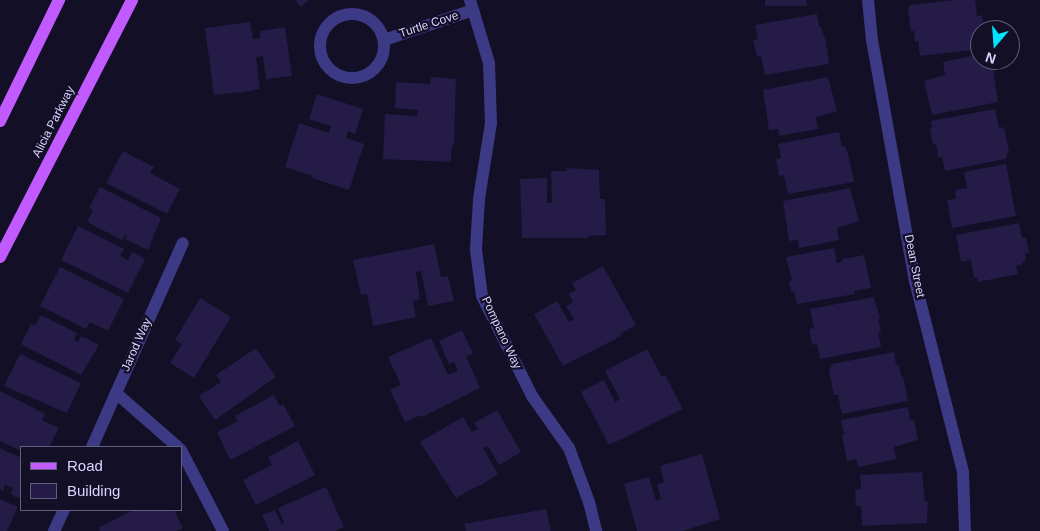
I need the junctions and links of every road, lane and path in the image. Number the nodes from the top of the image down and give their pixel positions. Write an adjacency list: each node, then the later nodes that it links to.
1 (59, 0): 6 (main road)
2 (132, 0): 8 (main road, Alicia Parkway)
3 (868, 0): 17 (street, Dean Street)
4 (472, 5): 5 (street, Turtle Cove); 16 (street, Pompano Way)
5 (384, 40): 5 (street, Turtle Cove)
6 (0, 121)
7 (183, 242): 9 (street, Jarod Way)
8 (0, 257)
9 (116, 393): 10 (street, Jarod Way); 11 (street)
10 (92, 446)
11 (177, 446)
12 (182, 452): 15 (street)
13 (64, 511): 14 (street)
14 (54, 531)
15 (223, 531)
16 (596, 531)
17 (966, 531)

